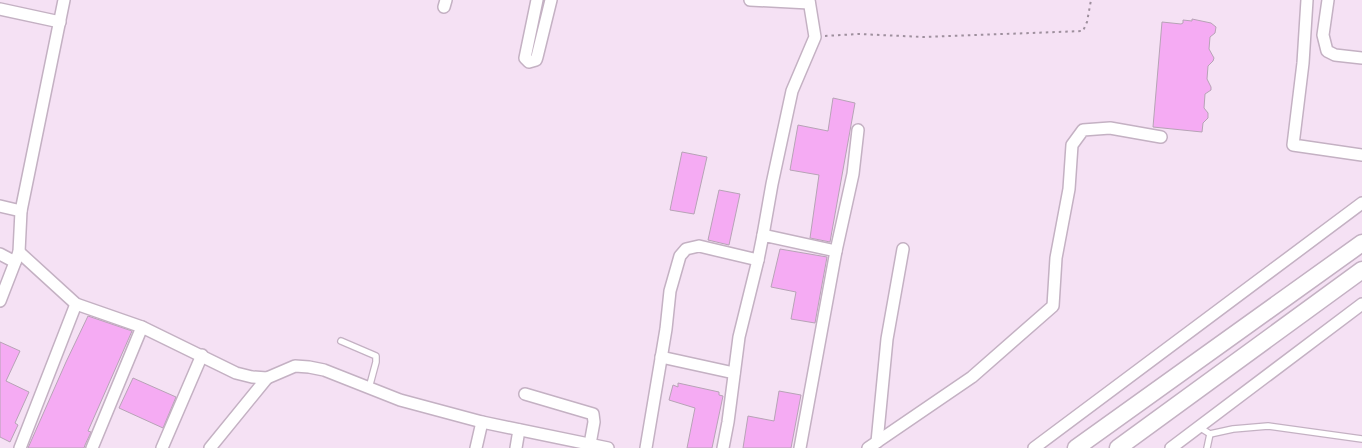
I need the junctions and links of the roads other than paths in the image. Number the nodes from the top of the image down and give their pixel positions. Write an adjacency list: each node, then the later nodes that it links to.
1 (64, 0): 9 (street)
2 (537, 0): 3 (street)
3 (551, 0)
4 (750, 0): 7 (street)
5 (1308, 0): 13 (street)
6 (1328, 0): 10 (street)
7 (809, 2): 17 (street)
8 (0, 9): 9 (street)
9 (60, 22): 16 (street)
10 (1362, 58)
11 (858, 130): 20 (street)
12 (1161, 136): 43 (street)
13 (1362, 155)
14 (1362, 203): 54 (street)
15 (0, 206): 16 (street)
16 (21, 211): 22 (street)
17 (764, 235): 20 (street); 23 (street)
18 (1362, 243): 55 (street)
19 (903, 249): 43 (street)
20 (836, 250): 53 (street)
21 (0, 254): 22 (street)
22 (17, 257): 25 (street); 26 (street)
23 (758, 260): 31 (street); 32 (street)
24 (1362, 270): 56 (street)
25 (0, 300)
26 (76, 304): 28 (street); 44 (street)
27 (1362, 304): 37 (street)
28 (142, 327): 30 (street); 45 (street)
29 (341, 340): 34 (lane)
30 (202, 355): 33 (street); 46 (street)
31 (660, 357): 32 (street); 51 (street)
32 (734, 373): 52 (street)
33 (267, 378): 34 (street); 47 (street)
34 (368, 388): 36 (street)
35 (525, 394): 41 (street)
36 (482, 422): 38 (street); 48 (street)
37 (1199, 427): 39 (lane); 57 (street)
38 (520, 430): 42 (street); 49 (street)
39 (1210, 434): 40 (lane); 58 (lane)
40 (1362, 439)
41 (590, 444): 42 (street); 50 (street)
42 (577, 445)
43 (873, 445)
44 (20, 448)
45 (92, 448)
46 (162, 448)
47 (210, 448)
48 (476, 448)
49 (516, 448)
50 (608, 448)
51 (646, 448)
52 (723, 448)
53 (800, 448)
54 (1034, 448)
55 (1076, 448)
56 (1118, 448)
57 (1171, 448)
58 (1207, 448)

